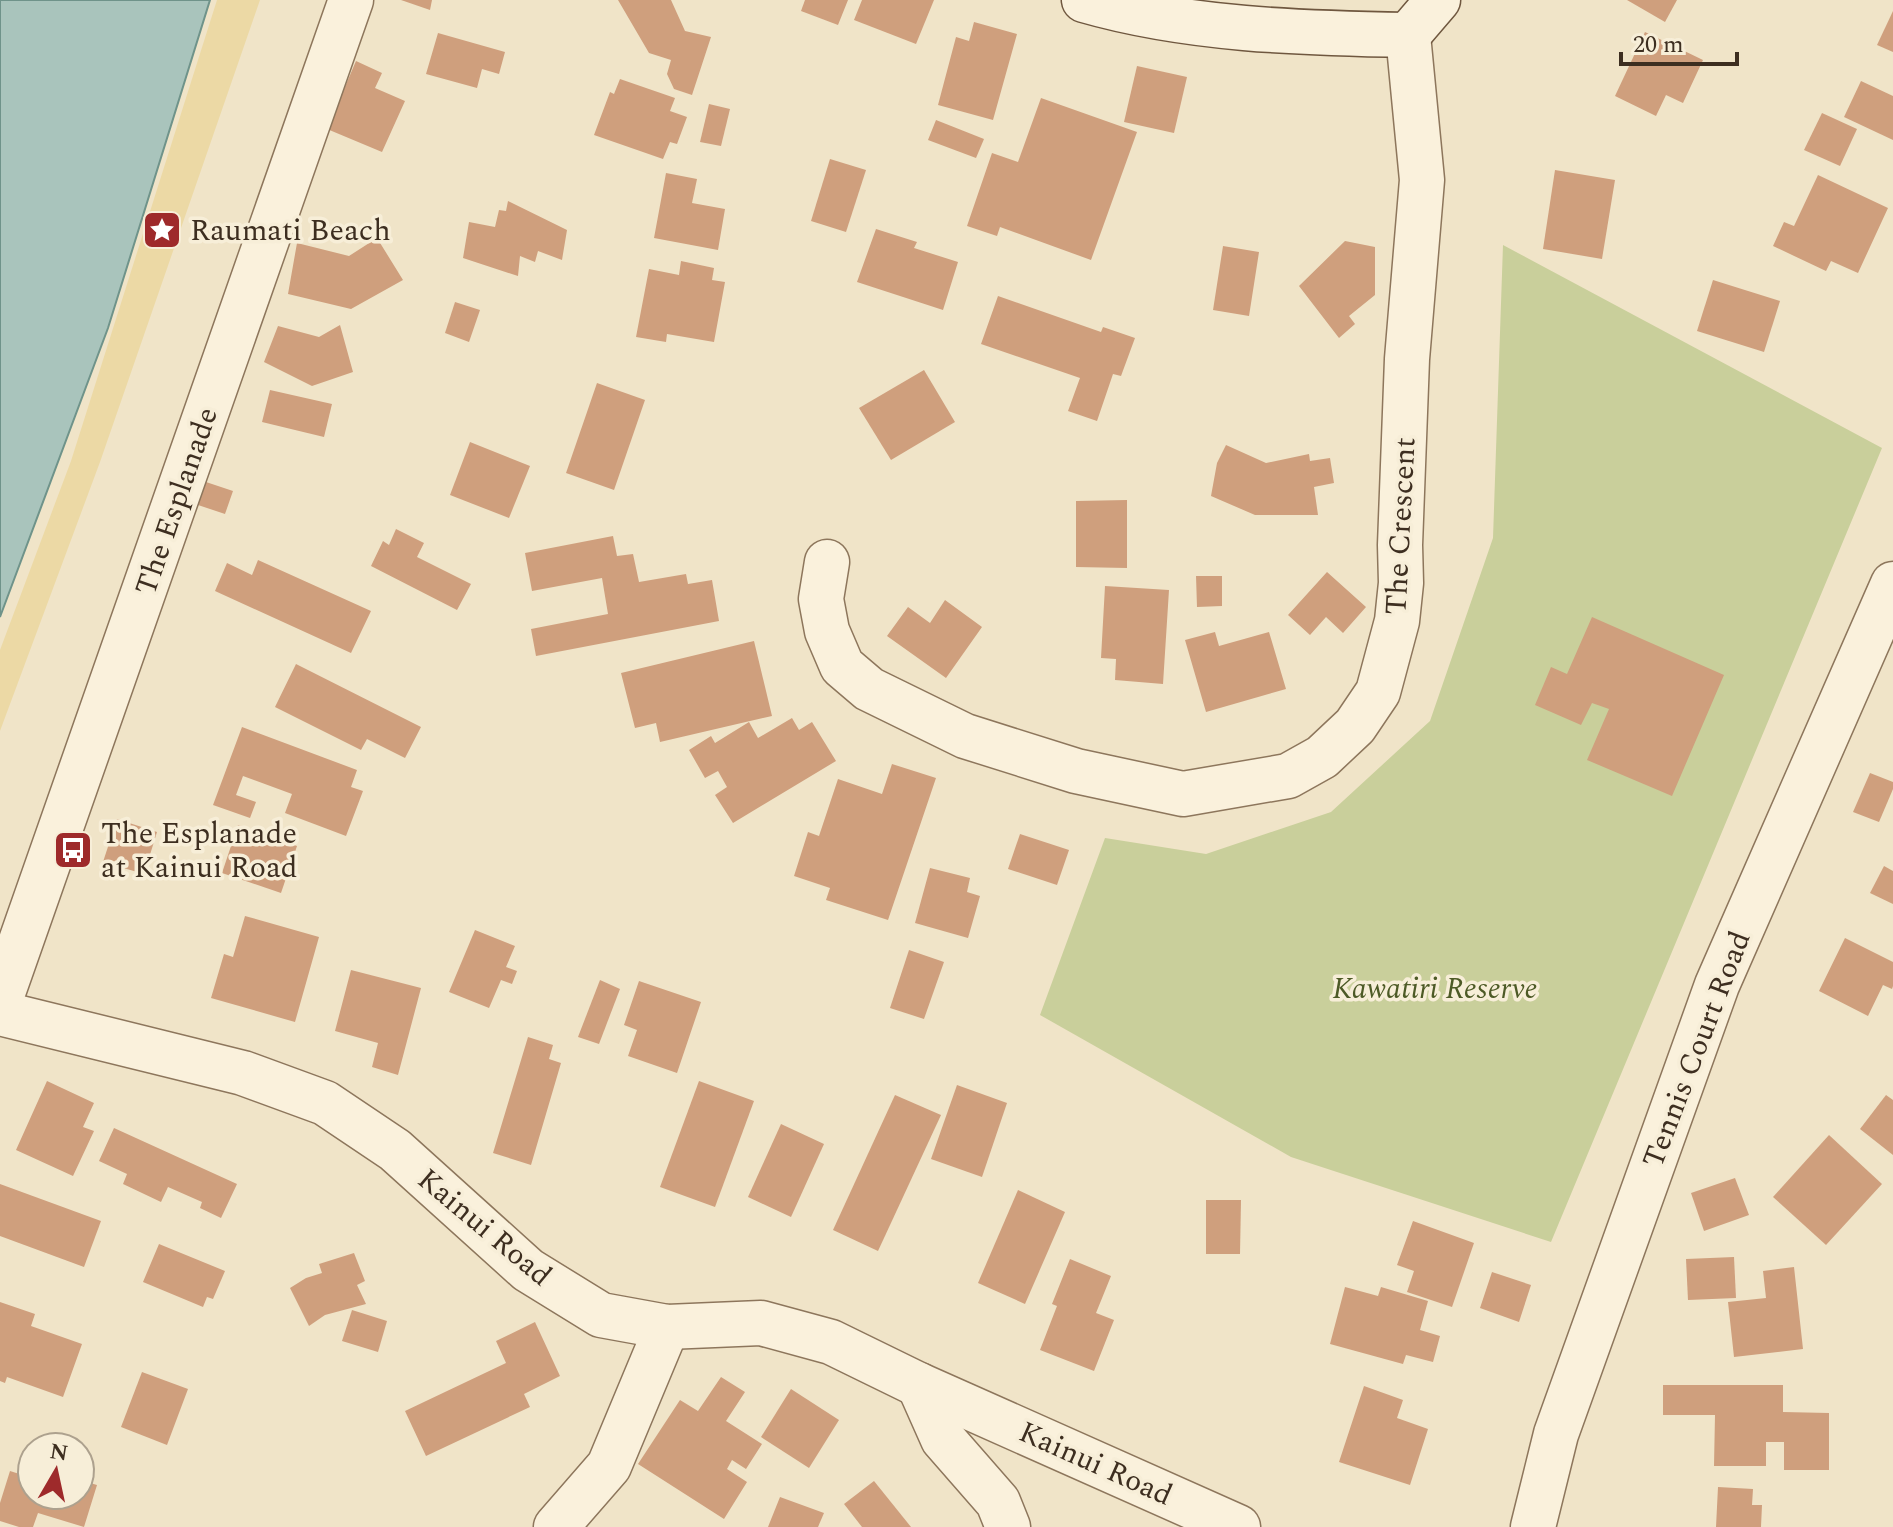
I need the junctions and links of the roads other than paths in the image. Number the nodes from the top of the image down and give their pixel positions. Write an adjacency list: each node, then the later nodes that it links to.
1 (351, 0): 7 (street, The Esplanade)
2 (1084, 0): 4 (street)
3 (1438, 0): 4 (street)
4 (1408, 35): 5 (street, The Crescent)
5 (827, 562)
6 (1893, 584): 14 (street, Tennis Court Road)
7 (0, 1001)
8 (0, 1013): 9 (street, Kainui Road)
9 (667, 1327): 10 (street, Kainui Road); 11 (street)
10 (919, 1385): 12 (street); 13 (street, Kainui Road)
11 (556, 1527)
12 (1008, 1527)
13 (1238, 1527)
14 (1533, 1527)

